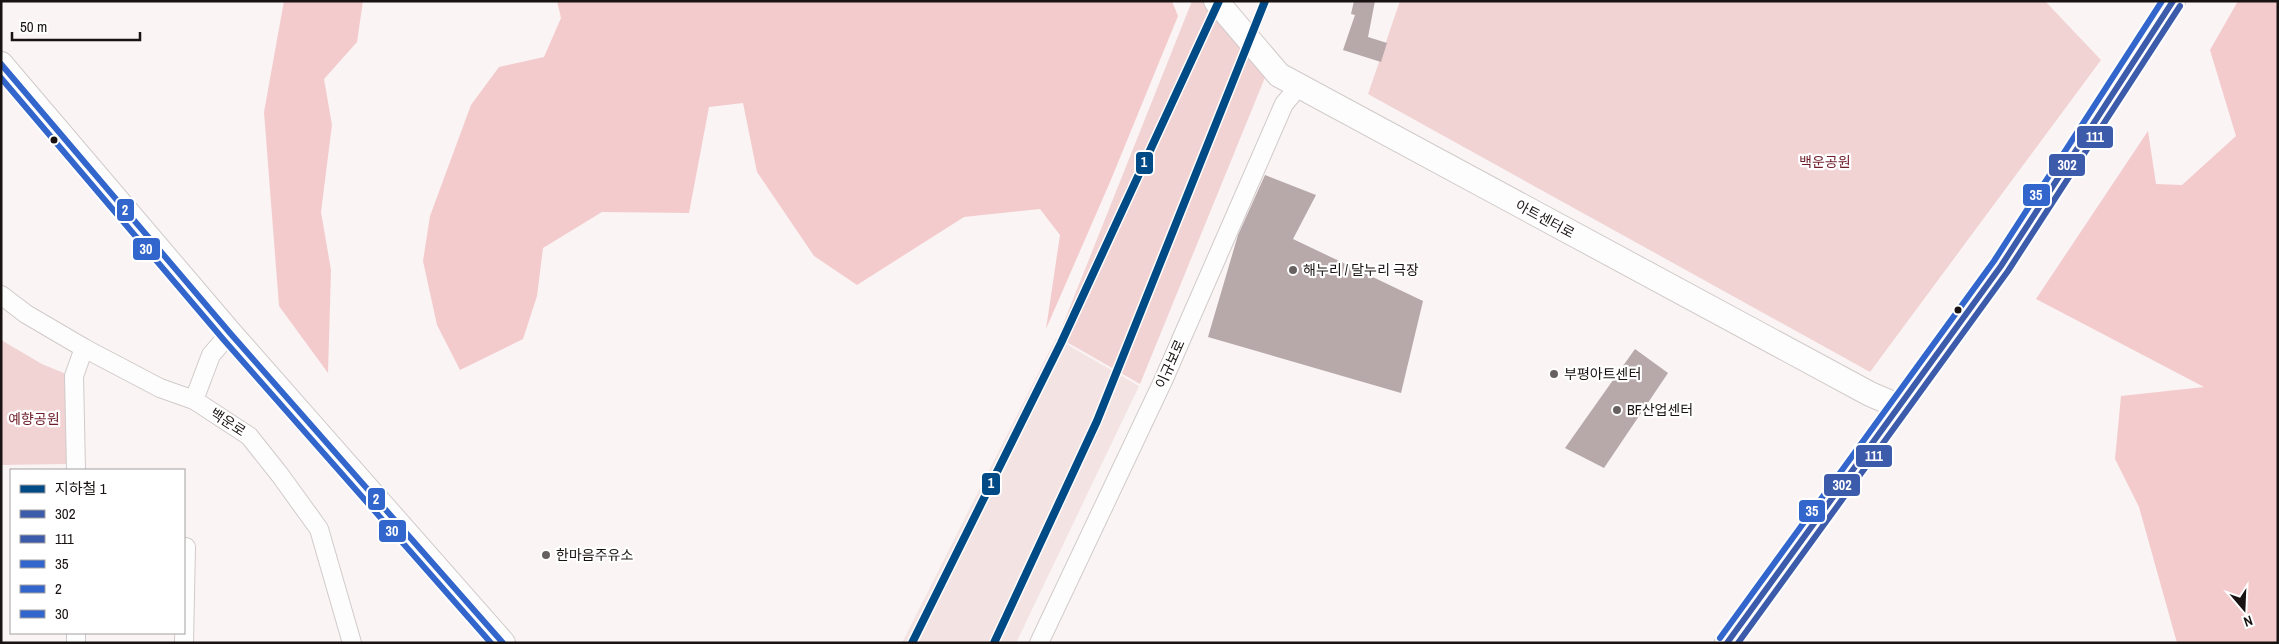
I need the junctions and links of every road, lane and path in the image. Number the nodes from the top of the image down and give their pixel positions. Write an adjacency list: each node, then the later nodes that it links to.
1 (1216, 1): 4 (main road, 아트센터로)
2 (2173, 1): 9 (main road)
3 (1, 64): 6 (main road)
4 (1299, 86): 9 (main road, 아트센터로); 13 (street, 이규보로)
5 (1, 295): 7 (street, 백운로)
6 (230, 334): 8 (street); 12 (main road)
7 (84, 348): 8 (street, 백운로); 10 (street)
8 (194, 400): 11 (street, 백운로)
9 (1898, 406): 14 (main road)
10 (76, 469)
11 (352, 643)
12 (503, 643)
13 (1039, 643)
14 (1727, 643)

